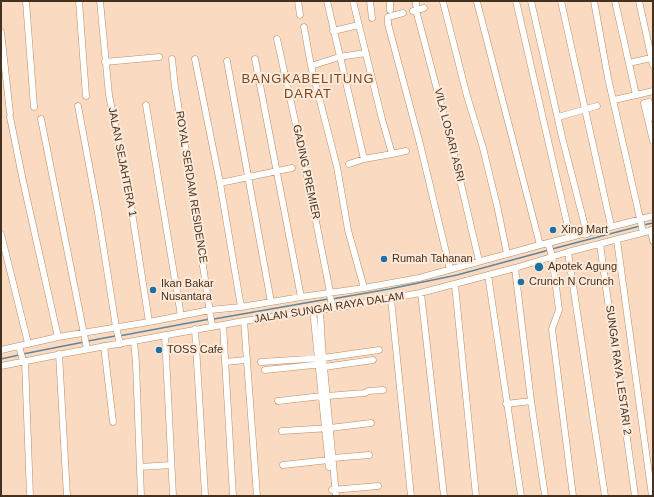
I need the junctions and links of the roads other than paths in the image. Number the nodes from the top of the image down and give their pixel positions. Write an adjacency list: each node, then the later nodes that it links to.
1 (26, 1): 47 (street)
2 (79, 1): 42 (street)
3 (100, 1): 36 (street, JALAN SEJAHTERA 1)
4 (298, 1): 20 (street)
5 (327, 1): 25 (street)
6 (353, 1): 23 (street)
7 (370, 1): 22 (street)
8 (390, 1): 19 (street)
9 (516, 1): 68 (street)
10 (531, 1): 49 (street)
11 (561, 1): 48 (street)
12 (594, 1): 43 (street)
13 (615, 1): 37 (street)
14 (639, 1): 31 (street)
15 (443, 2): 76 (street)
16 (477, 2): 73 (street)
17 (415, 7): 18 (street); 78 (street, VILA LOSARI ASRI)
18 (424, 8)
19 (390, 10)
20 (300, 14)
21 (404, 14): 80 (street)
22 (372, 18)
23 (359, 25): 25 (street); 28 (street)
24 (304, 27): 39 (street)
25 (334, 31): 30 (street)
26 (1, 32): 101 (street)
27 (277, 39): 84 (street, GADING PREMIER)
28 (366, 52): 30 (street); 54 (street)
29 (159, 56): 36 (street)
30 (339, 57): 39 (street); 55 (street)
31 (652, 58): 37 (street); 38 (street)
32 (172, 59): 92 (street, ROYAL SERDAM RESIDENCE)
33 (195, 59): 60 (street)
34 (255, 59): 58 (street)
35 (227, 61): 59 (street)
36 (105, 62): 95 (street, JALAN SEJAHTERA 1)
37 (629, 63): 41 (street)
38 (653, 65)
39 (311, 66): 83 (street)
40 (653, 91): 41 (street)
41 (636, 95): 43 (street)
42 (86, 96)
43 (614, 100): 62 (street)
44 (146, 105): 93 (street)
45 (78, 106): 99 (street)
46 (597, 106): 48 (street)
47 (34, 107)
48 (584, 109): 49 (street); 63 (street)
49 (558, 117): 67 (street)
50 (653, 118): 52 (street)
51 (41, 119): 102 (street)
52 (653, 141)
53 (406, 151): 54 (street)
54 (392, 154): 55 (street)
55 (364, 159): 56 (street)
56 (349, 164)
57 (292, 168): 58 (street)
58 (276, 172): 59 (street); 86 (street)
59 (247, 178): 60 (street); 88 (street)
60 (220, 183): 90 (street)
61 (653, 216): 62 (street)
62 (641, 220): 63 (street); 65 (street)
63 (610, 226): 67 (street)
64 (652, 230): 65 (street, JALAN SUNGAI RAYA DALAM); 71 (street)
65 (643, 232): 69 (street, JALAN SUNGAI RAYA DALAM)
66 (1, 234): 105 (street)
67 (586, 234): 68 (street)
68 (572, 236): 70 (street)
69 (617, 240): 72 (street, JALAN SUNGAI RAYA DALAM); 150 (street)
70 (560, 241): 74 (street); 75 (street)
71 (653, 241)
72 (600, 244): 75 (street, JALAN SUNGAI RAYA DALAM); 149 (street, SUNGAI RAYA LESTARI 2)
73 (540, 245): 74 (street); 76 (street)
74 (548, 245): 77 (street)
75 (565, 252): 77 (street, JALAN SUNGAI RAYA DALAM); 148 (street)
76 (507, 254): 78 (street)
77 (551, 256): 79 (street, JALAN SUNGAI RAYA DALAM); 147 (street)
78 (479, 262): 80 (street)
79 (515, 268): 81 (street, JALAN SUNGAI RAYA DALAM); 122 (street)
80 (450, 269): 83 (street)
81 (488, 275): 82 (street, JALAN SUNGAI RAYA DALAM); 123 (street)
82 (455, 285): 85 (street, JALAN SUNGAI RAYA DALAM); 144 (street)
83 (364, 288): 84 (street)
84 (330, 293): 86 (street); 89 (street, GADING PREMIER)
85 (421, 293): 87 (street, JALAN SUNGAI RAYA DALAM); 143 (street)
86 (301, 297): 88 (street)
87 (391, 299): 89 (street, JALAN SUNGAI RAYA DALAM); 142 (street)
88 (271, 302): 90 (street)
89 (332, 306): 91 (street, JALAN SUNGAI RAYA DALAM)
90 (241, 307): 92 (street)
91 (316, 310): 94 (street, JALAN SUNGAI RAYA DALAM); 116 (street)
92 (211, 312): 93 (street); 96 (street, ROYAL SERDAM RESIDENCE)
93 (181, 316): 95 (street)
94 (244, 321): 97 (street, JALAN SUNGAI RAYA DALAM); 112 (street)
95 (150, 322): 99 (street)
96 (212, 325): 97 (street, JALAN SUNGAI RAYA DALAM); 98 (street, JALAN SUNGAI RAYA DALAM)
97 (223, 325): 114 (street)
98 (195, 329): 100 (street, JALAN SUNGAI RAYA DALAM); 135 (street)
99 (117, 330): 102 (street); 103 (street)
100 (165, 335): 104 (street, JALAN SUNGAI RAYA DALAM); 130 (street)
101 (58, 337): 102 (street); 105 (street)
102 (86, 342): 106 (street, JALAN SUNGAI RAYA DALAM); 110 (street, JALAN SUNGAI RAYA DALAM)
103 (120, 342): 104 (street, JALAN SUNGAI RAYA DALAM); 106 (street, JALAN SUNGAI RAYA DALAM)
104 (134, 342): 132 (street)
105 (28, 343): 107 (street)
106 (104, 346): 124 (street)
107 (20, 348): 108 (street); 111 (street)
108 (1, 350)
109 (379, 350): 116 (street)
110 (59, 354): 111 (street, JALAN SUNGAI RAYA DALAM); 137 (street)
111 (24, 360): 117 (street, JALAN SUNGAI RAYA DALAM); 136 (street)
112 (246, 360): 114 (street); 141 (street)
113 (373, 360): 116 (street)
114 (225, 362): 140 (street)
115 (261, 362): 116 (street)
116 (322, 362): 118 (street); 120 (street)
117 (1, 366)
118 (265, 370)
119 (383, 390): 120 (street)
120 (325, 396): 121 (street); 126 (street)
121 (278, 401)
122 (531, 401): 123 (street); 146 (street)
123 (506, 404): 145 (street)
124 (113, 422)
125 (371, 422): 126 (street)
126 (328, 428): 127 (street); 129 (street)
127 (282, 431)
128 (369, 455): 129 (street)
129 (331, 459): 131 (street); 134 (street)
130 (170, 465): 132 (street); 139 (street)
131 (283, 465)
132 (140, 467): 138 (street)
133 (378, 486): 134 (street)
134 (334, 493)
135 (205, 494)
136 (30, 496)
137 (67, 496)
138 (141, 496)
139 (173, 496)
140 (233, 496)
141 (257, 496)
142 (411, 496)
143 (444, 496)
144 (476, 496)
145 (521, 496)
146 (545, 496)
147 (573, 496)
148 (606, 496)
149 (635, 496)
150 (652, 496)

